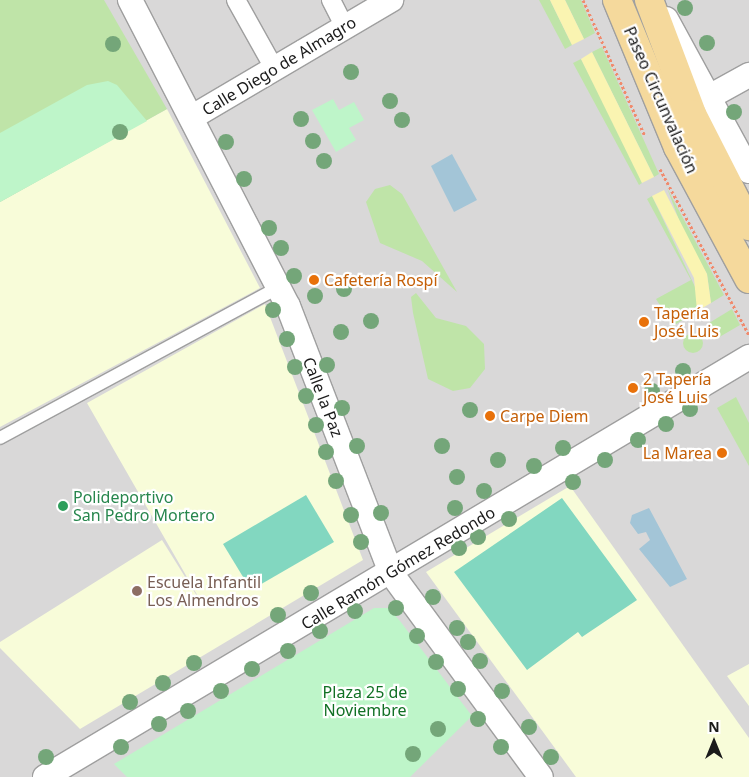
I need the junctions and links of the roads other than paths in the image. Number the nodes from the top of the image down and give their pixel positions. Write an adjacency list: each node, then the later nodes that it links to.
1 (130, 0): 12 (street, Calle la Paz)
2 (236, 0): 9 (street)
3 (331, 0): 8 (street)
4 (390, 0): 8 (street, Calle Diego de Almagro)
5 (617, 0): 15 (main road, Paseo Circunvalación)
6 (649, 0): 14 (main road, Paseo Circunvalación)
7 (655, 0): 11 (street)
8 (345, 27): 9 (street, Calle Diego de Almagro)
9 (274, 68): 12 (street, Calle Diego de Almagro)
10 (749, 75): 11 (street)
11 (709, 97): 13 (street)
12 (194, 116): 16 (street, Calle la Paz)
13 (749, 171)
14 (749, 226)
15 (749, 279)
16 (279, 287): 18 (lane); 19 (street, Calle la Paz)
17 (749, 357): 19 (street, Calle Ramón Gómez Redondo)
18 (0, 438)
19 (391, 573): 20 (street, Calle Ramón Gómez Redondo); 21 (street, Calle la Paz)
20 (45, 777)
21 (541, 777)

